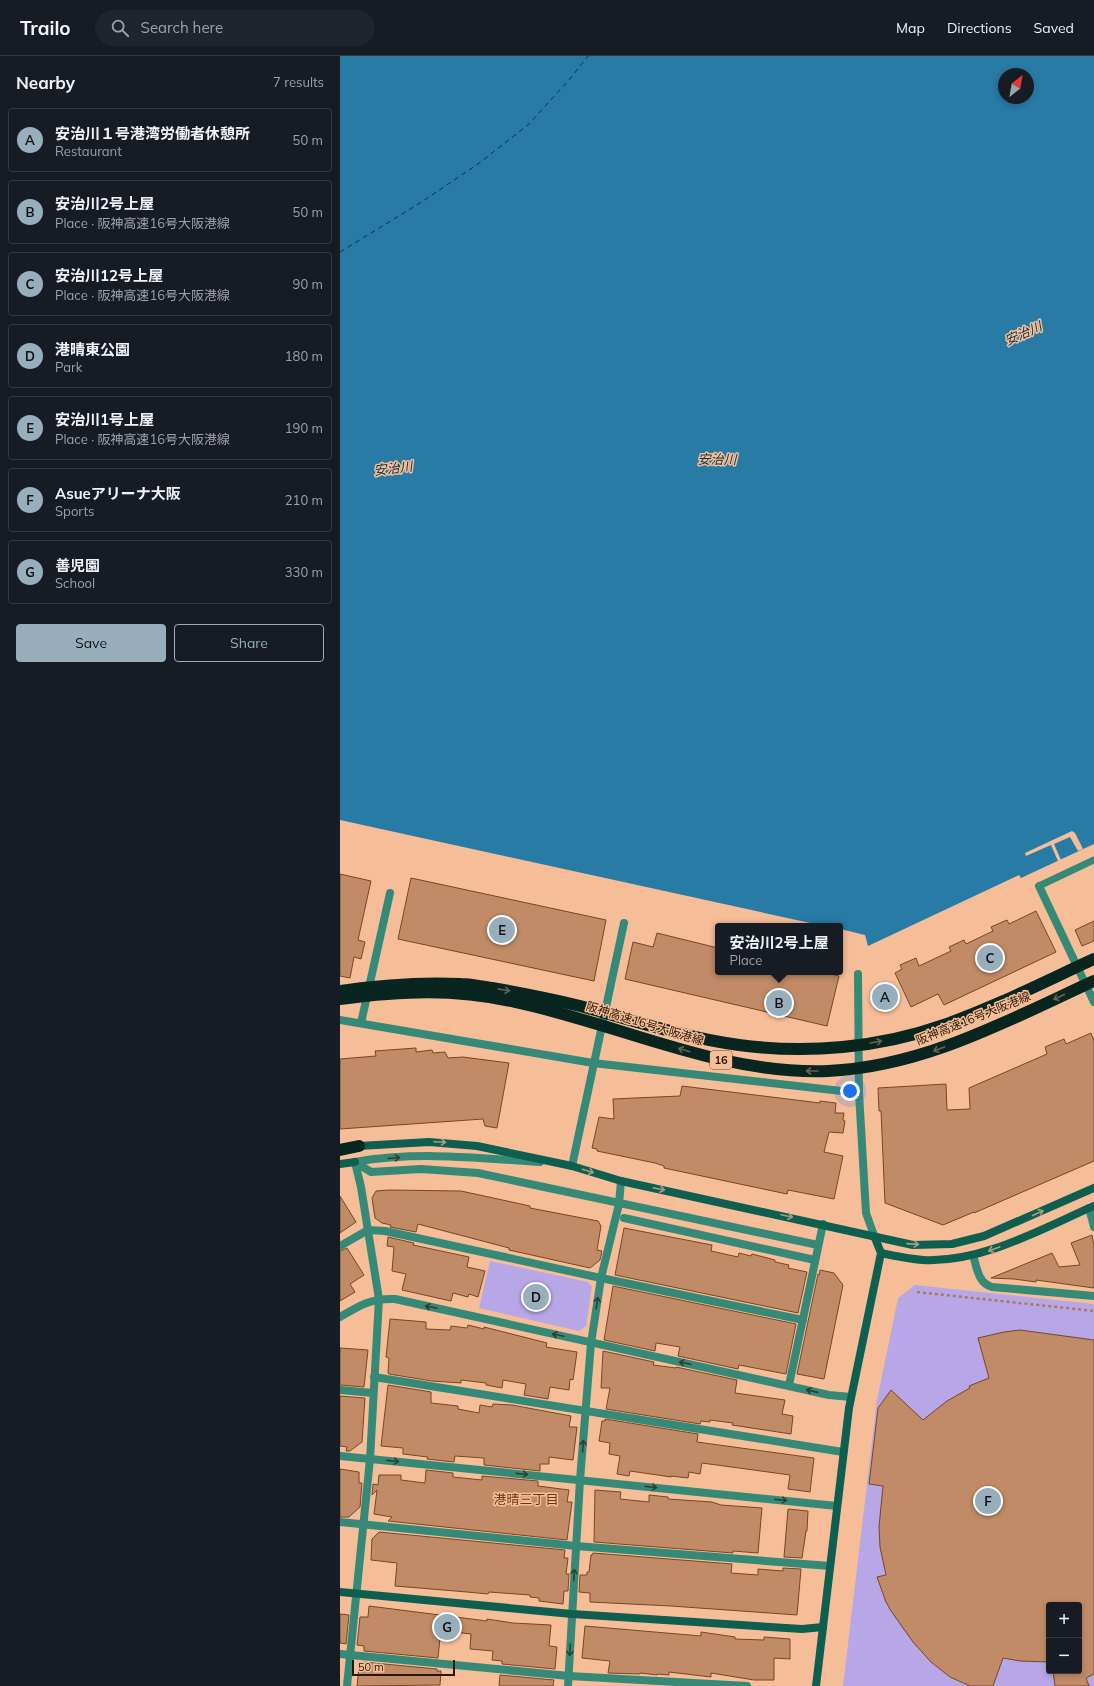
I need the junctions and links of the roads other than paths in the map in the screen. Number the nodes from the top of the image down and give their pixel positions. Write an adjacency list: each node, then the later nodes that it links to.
1 (1094, 860): 2 (lane)
2 (1039, 886): 10 (street)
3 (390, 893): 12 (street)
4 (624, 923): 13 (street)
5 (1094, 959): 8 (highway, 阪神高速16号大阪港線 / 16, one-way to 5)
6 (858, 974): 14 (street)
7 (1094, 981): 9 (highway, 阪神高速16号大阪港線 / 16, one-way to 9)
8 (340, 991)
9 (340, 999)
10 (1094, 1002)
11 (340, 1020): 12 (street)
12 (361, 1023): 13 (street)
13 (593, 1063): 14 (street); 20 (street)
14 (859, 1093): 29 (street)
15 (359, 1146): 16 (highway); 18 (street, one-way to 18)
16 (340, 1150)
17 (355, 1162): 18 (street, one-way to 18); 19 (street); 23 (street); 28 (street)
18 (555, 1162): 20 (street)
19 (340, 1164)
20 (572, 1166): 21 (street, one-way to 21)
21 (621, 1181): 23 (street); 26 (street, one-way to 26)
22 (1094, 1188): 29 (street, one-way to 22)
23 (619, 1204): 30 (street); 35 (street)
24 (1091, 1207): 27 (street); 33 (street, one-way to 33)
25 (624, 1218): 34 (street)
26 (823, 1224): 29 (street); 30 (street)
27 (1094, 1227)
28 (368, 1230): 31 (street); 35 (street); 37 (street)
29 (875, 1238): 32 (street)
30 (818, 1245): 34 (street)
31 (340, 1246)
32 (881, 1253): 33 (street); 45 (street)
33 (973, 1255): 36 (street)
34 (815, 1260): 39 (street)
35 (601, 1278): 39 (street); 40 (street, one-way to 35)
36 (1094, 1296)
37 (379, 1299): 38 (street); 40 (street, one-way to 37); 41 (street)
38 (340, 1317)
39 (803, 1320): 42 (street)
40 (591, 1343): 42 (street, one-way to 40); 46 (street)
41 (374, 1377): 44 (street); 46 (street)
42 (789, 1386): 45 (street, one-way to 42)
43 (340, 1390): 44 (street)
44 (373, 1393): 49 (street)
45 (851, 1397): 47 (street)
46 (586, 1410): 47 (street); 50 (street, one-way to 46)
47 (843, 1452): 51 (street)
48 (340, 1456): 49 (street)
49 (370, 1459): 50 (street, one-way to 50); 53 (street)
50 (580, 1480): 51 (street, one-way to 51); 54 (street)
51 (837, 1506): 55 (street)
52 (340, 1522): 53 (street)
53 (364, 1524): 54 (street); 57 (street)
54 (576, 1546): 55 (street); 58 (street, one-way to 54)
55 (830, 1566): 59 (street)
56 (340, 1592): 57 (street)
57 (356, 1594): 58 (street); 61 (street)
58 (572, 1614): 59 (street); 62 (street, one-way to 62)
59 (823, 1628): 66 (street)
60 (340, 1654): 61 (street)
61 (350, 1655): 62 (street); 63 (street)
62 (569, 1676): 64 (street); 65 (street)
63 (347, 1686)
64 (568, 1686)
65 (747, 1686)
66 (816, 1686)

